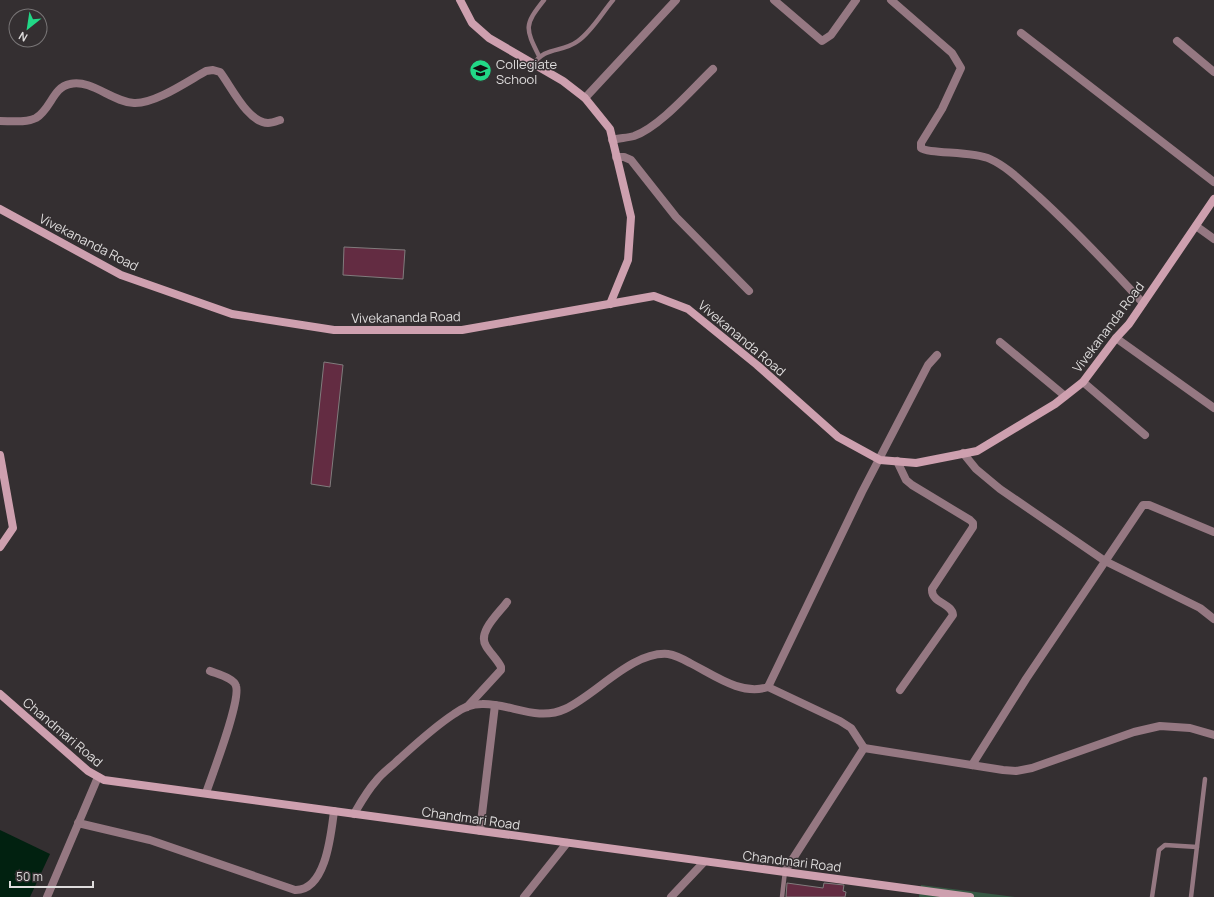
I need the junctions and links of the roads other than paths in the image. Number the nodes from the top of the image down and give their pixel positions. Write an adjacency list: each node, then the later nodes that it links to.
1 (460, 0): 11 (main road)
2 (544, 0): 10 (lane)
3 (613, 0): 10 (lane)
4 (676, 0): 14 (street)
5 (774, 0): 6 (street)
6 (856, 0)
7 (892, 0): 25 (street)
8 (1021, 33): 19 (street)
9 (1177, 41): 13 (street)
10 (539, 56): 11 (lane)
11 (533, 65): 14 (main road)
12 (714, 68): 17 (street)
13 (1214, 72)
14 (586, 98): 17 (main road)
15 (280, 120): 16 (street)
16 (0, 121)
17 (612, 140): 18 (main road)
18 (616, 157): 24 (street); 26 (main road)
19 (1214, 182)
20 (1214, 199): 22 (main road, Vivekananda Road)
21 (0, 209): 26 (main road, Vivekananda Road)
22 (1196, 226): 23 (street); 25 (main road, Vivekananda Road)
23 (1214, 239)
24 (750, 291)
25 (1144, 303): 27 (main road, Vivekananda Road)
26 (610, 304): 36 (main road, Vivekananda Road)
27 (1116, 338): 30 (main road, Vivekananda Road); 32 (street)
28 (1000, 342): 31 (street)
29 (937, 355): 36 (street)
30 (1083, 382): 31 (main road, Vivekananda Road); 33 (street)
31 (1065, 396): 34 (main road, Vivekananda Road)
32 (1214, 408)
33 (1145, 435)
34 (963, 454): 37 (main road, Vivekananda Road); 40 (street)
35 (0, 455): 39 (main road)
36 (880, 460): 37 (main road, Vivekananda Road); 44 (street)
37 (897, 461): 45 (street)
38 (1214, 532): 40 (street)
39 (0, 547)
40 (1105, 561): 42 (street); 51 (street)
41 (507, 602): 48 (street)
42 (1214, 619)
43 (210, 671): 54 (street)
44 (768, 687): 47 (street); 50 (street)
45 (900, 690)
46 (0, 694): 52 (main road, Chandmari Road)
47 (495, 705): 48 (street); 58 (street)
48 (467, 707): 56 (street)
49 (1214, 735): 51 (street)
50 (864, 748): 51 (street); 62 (street)
51 (972, 765)
52 (98, 777): 54 (main road, Chandmari Road); 57 (street)
53 (1205, 779): 60 (lane)
54 (206, 793): 55 (main road, Chandmari Road)
55 (334, 811): 56 (main road, Chandmari Road); 57 (street)
56 (354, 814): 58 (main road, Chandmari Road)
57 (78, 823): 63 (street)
58 (480, 831): 59 (main road, Chandmari Road)
59 (567, 843): 61 (main road, Chandmari Road); 64 (street)
60 (1197, 847): 68 (lane); 69 (lane)
61 (704, 862): 62 (main road, Chandmari Road); 65 (street)
62 (785, 871): 66 (lane); 67 (main road, Chandmari Road)
63 (47, 897)
64 (524, 897)
65 (671, 897)
66 (782, 897)
67 (970, 897)
68 (1152, 897)
69 (1191, 897)

